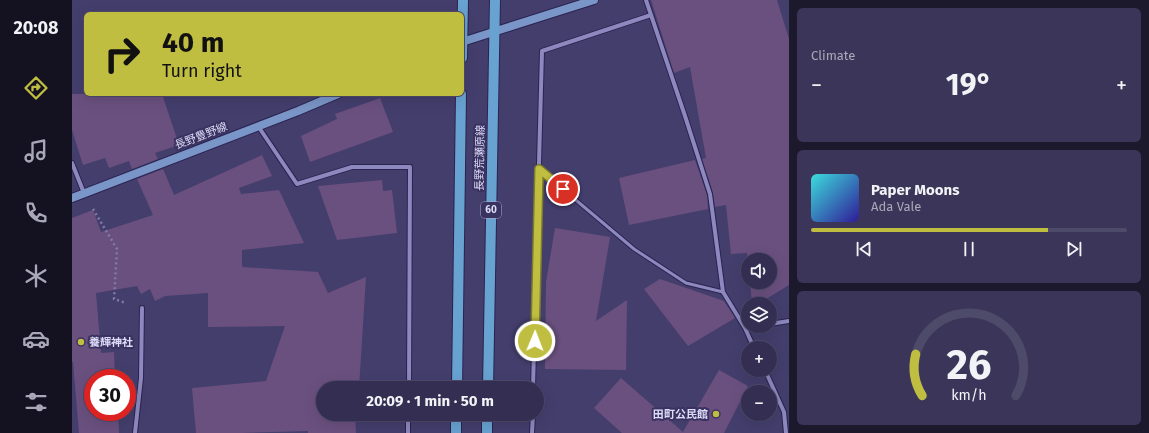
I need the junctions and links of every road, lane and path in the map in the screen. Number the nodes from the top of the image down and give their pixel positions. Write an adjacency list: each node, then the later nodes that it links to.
1 (463, 0): 5 (main road)
2 (495, 0): 7 (main road, 長野荒瀬原線 / 60)
3 (594, 0): 7 (main road)
4 (646, 0): 6 (street)
5 (463, 12)
6 (651, 15): 13 (street); 16 (street)
7 (495, 31): 8 (main road); 24 (main road, 長野荒瀬原線 / 60)
8 (464, 41)
9 (333, 96): 11 (main road, 長野豊野線)
10 (461, 96): 23 (main road, 長野荒瀬原線)
11 (258, 126): 14 (main road, 長野豊野線); 22 (street)
12 (72, 164): 14 (street)
13 (539, 169): 16 (lane); 25 (street)
14 (84, 193): 15 (main road, 長野豊野線); 17 (path)
15 (72, 198)
16 (723, 292): 18 (street)
17 (142, 308): 30 (street)
18 (741, 321)
19 (789, 321): 20 (street)
20 (777, 323)
21 (768, 377): 35 (street)
22 (408, 381)
23 (457, 381)
24 (488, 381)
25 (534, 381)
26 (408, 421): 31 (street)
27 (456, 421): 32 (main road)
28 (487, 421): 33 (main road)
29 (533, 421): 34 (street)
30 (135, 433)
31 (408, 433)
32 (456, 433)
33 (487, 433)
34 (532, 433)
35 (786, 433)

